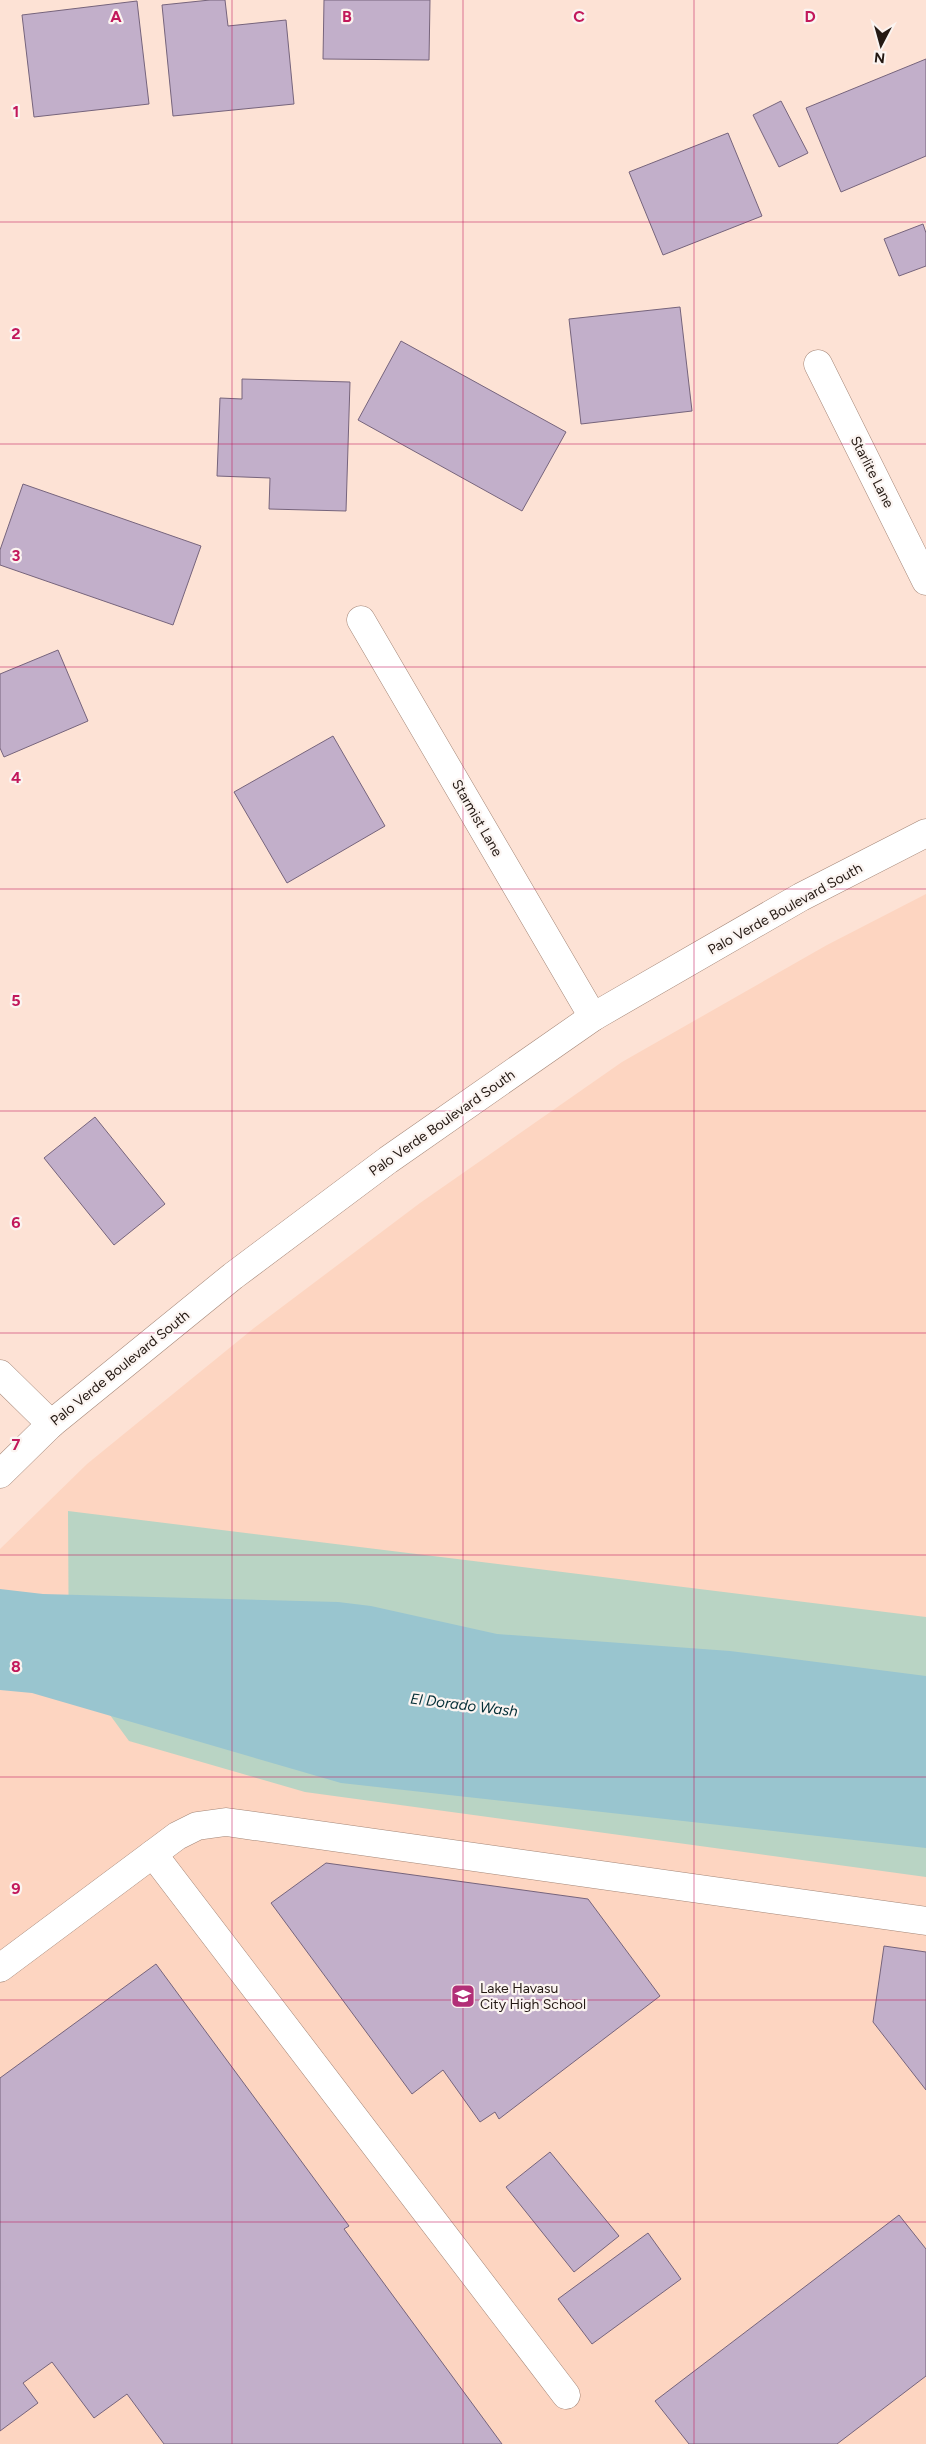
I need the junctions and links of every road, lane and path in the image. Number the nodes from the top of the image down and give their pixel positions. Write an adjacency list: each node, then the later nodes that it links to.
1 (818, 364): 2 (main road, Starlite Lane)
2 (926, 580)
3 (362, 620): 5 (main road, Starmist Lane)
4 (926, 833): 5 (main road, Palo Verde Boulevard South)
5 (593, 1017): 7 (main road, Palo Verde Boulevard South)
6 (0, 1374): 7 (main road)
7 (51, 1424): 8 (main road, Palo Verde Boulevard South)
8 (0, 1474)
9 (153, 1854): 10 (main road); 11 (main road); 12 (main road)
10 (926, 1921)
11 (0, 1968)
12 (566, 2395)

